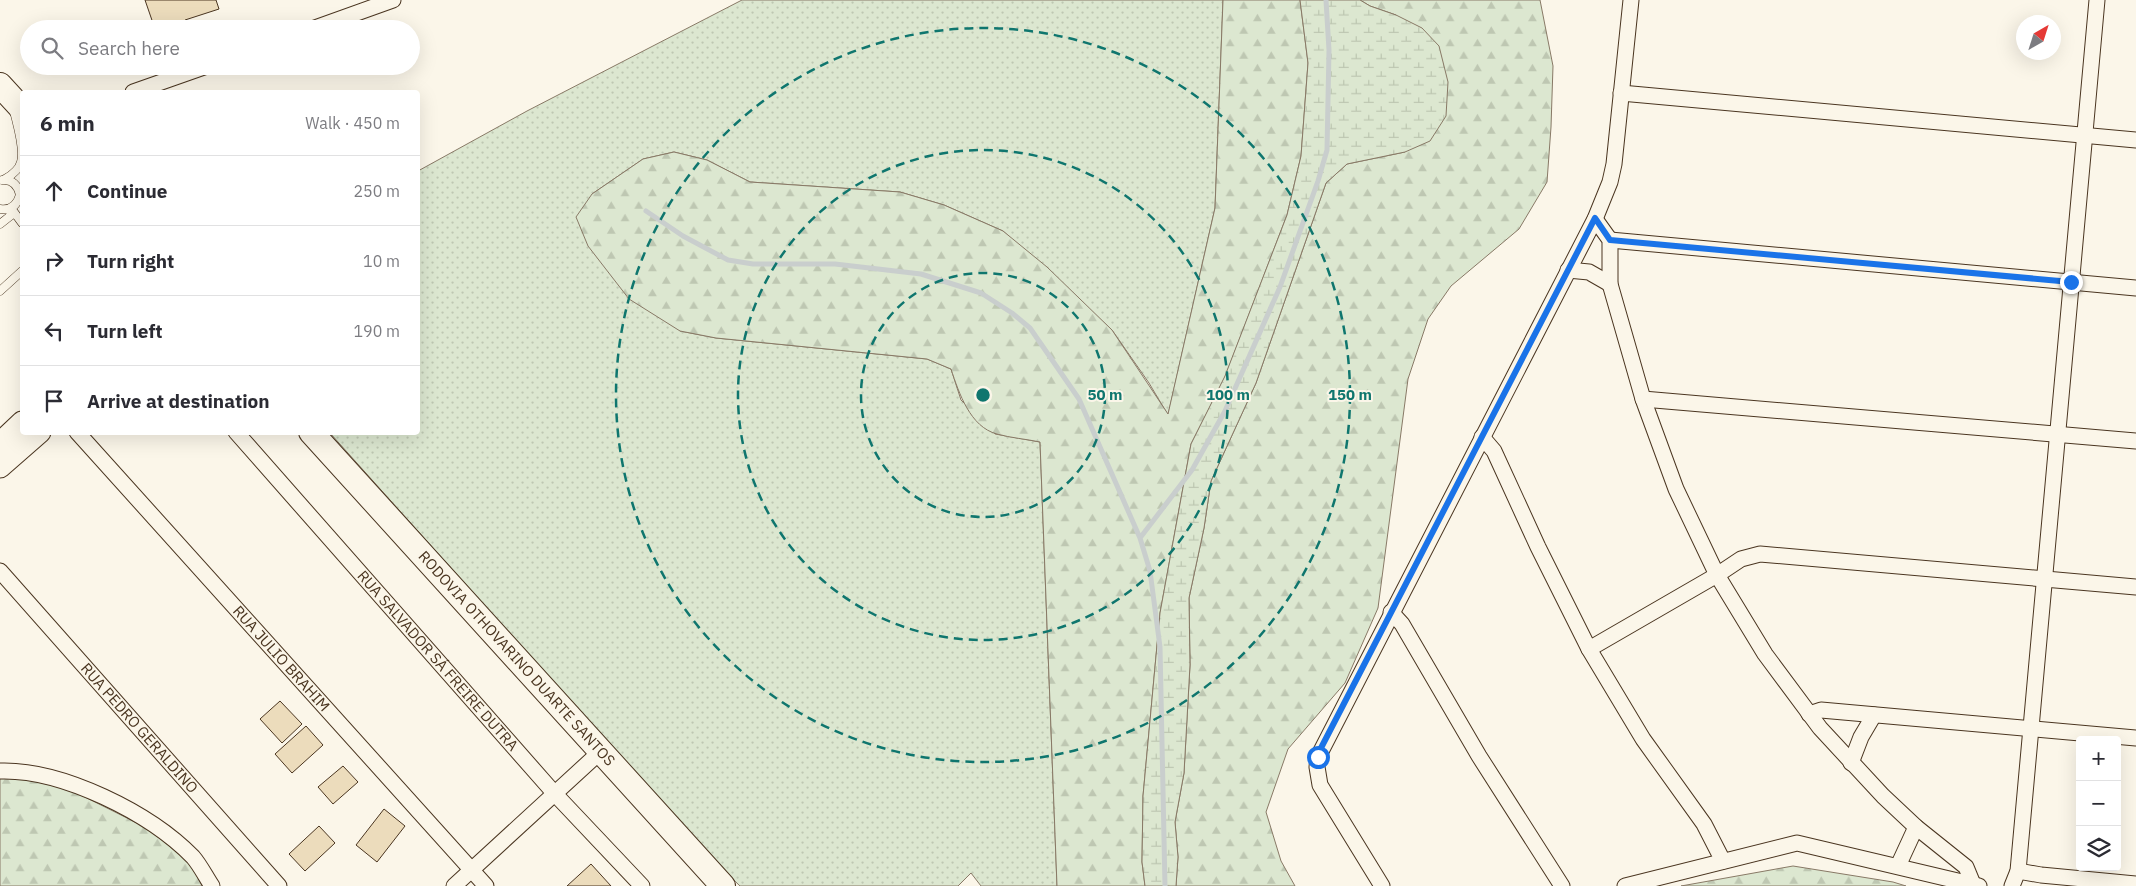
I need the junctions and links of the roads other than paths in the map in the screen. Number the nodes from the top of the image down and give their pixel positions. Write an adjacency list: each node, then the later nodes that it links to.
1 (393, 0): 4 (street)
2 (1631, 0): 7 (street)
3 (2097, 0): 10 (street)
4 (337, 20)
5 (181, 75): 6 (street)
6 (139, 90)
7 (1621, 93): 10 (street); 18 (street)
8 (11, 97): 9 (lane)
9 (20, 135)
10 (2084, 135): 11 (street); 24 (street)
11 (2136, 140)
12 (20, 165): 13 (lane)
13 (2, 180): 14 (lane)
14 (20, 191)
15 (20, 195): 17 (lane)
16 (0, 208): 17 (lane)
17 (13, 210): 19 (lane); 20 (lane)
18 (1595, 218): 21 (street); 22 (street)
19 (20, 220)
20 (0, 224)
21 (1610, 240): 24 (street); 25 (street)
22 (1568, 270): 25 (street); 35 (street)
23 (20, 273): 27 (lane)
24 (2071, 282): 26 (street); 34 (street)
25 (1610, 284): 28 (street)
26 (2136, 288)
27 (0, 291)
28 (1642, 399): 34 (street); 40 (street)
29 (20, 424): 37 (street)
30 (37, 435): 38 (street)
31 (80, 435): 56 (street, RUA JULIO BRAHIM)
32 (239, 435): 52 (street, RUA SALVADOR SÁ FREIRE DUTRA)
33 (314, 435): 49 (main road, RODOVIA OTHOVARINO DUARTE SANTOS)
34 (2057, 435): 36 (street); 41 (street)
35 (1482, 437): 43 (street); 44 (street)
36 (2136, 442)
37 (0, 443)
38 (0, 467)
39 (0, 571): 61 (street, RUA PEDRO GERALDINO)
40 (1717, 575): 41 (street); 44 (street); 45 (street)
41 (2044, 579): 42 (street); 47 (street)
42 (2136, 587)
43 (1391, 612): 66 (street); 67 (street)
44 (1590, 649): 54 (street)
45 (1809, 714): 46 (street); 50 (street)
46 (1874, 715): 47 (street); 50 (street)
47 (2031, 729): 48 (street); 57 (street)
48 (2136, 738)
49 (600, 752): 52 (street); 65 (main road, RODOVIA OTHOVARINO DUARTE SANTOS)
50 (1850, 763): 53 (street)
51 (0, 771): 60 (street)
52 (554, 794): 56 (street); 64 (street, RUA SALVADOR SÁ FREIRE DUTRA)
53 (1916, 827): 55 (street); 59 (street)
54 (1723, 861): 55 (street); 68 (street)
55 (1898, 866): 59 (street)
56 (471, 870): 62 (street); 63 (street, RUA JULIO BRAHIM)
57 (2018, 871): 58 (street); 69 (street)
58 (2136, 884)
59 (1977, 885)
60 (212, 886)
61 (279, 886)
62 (454, 886)
63 (486, 886)
64 (642, 886)
65 (723, 886)
66 (1382, 886)
67 (1562, 886)
68 (1625, 886)
69 (2012, 886)

